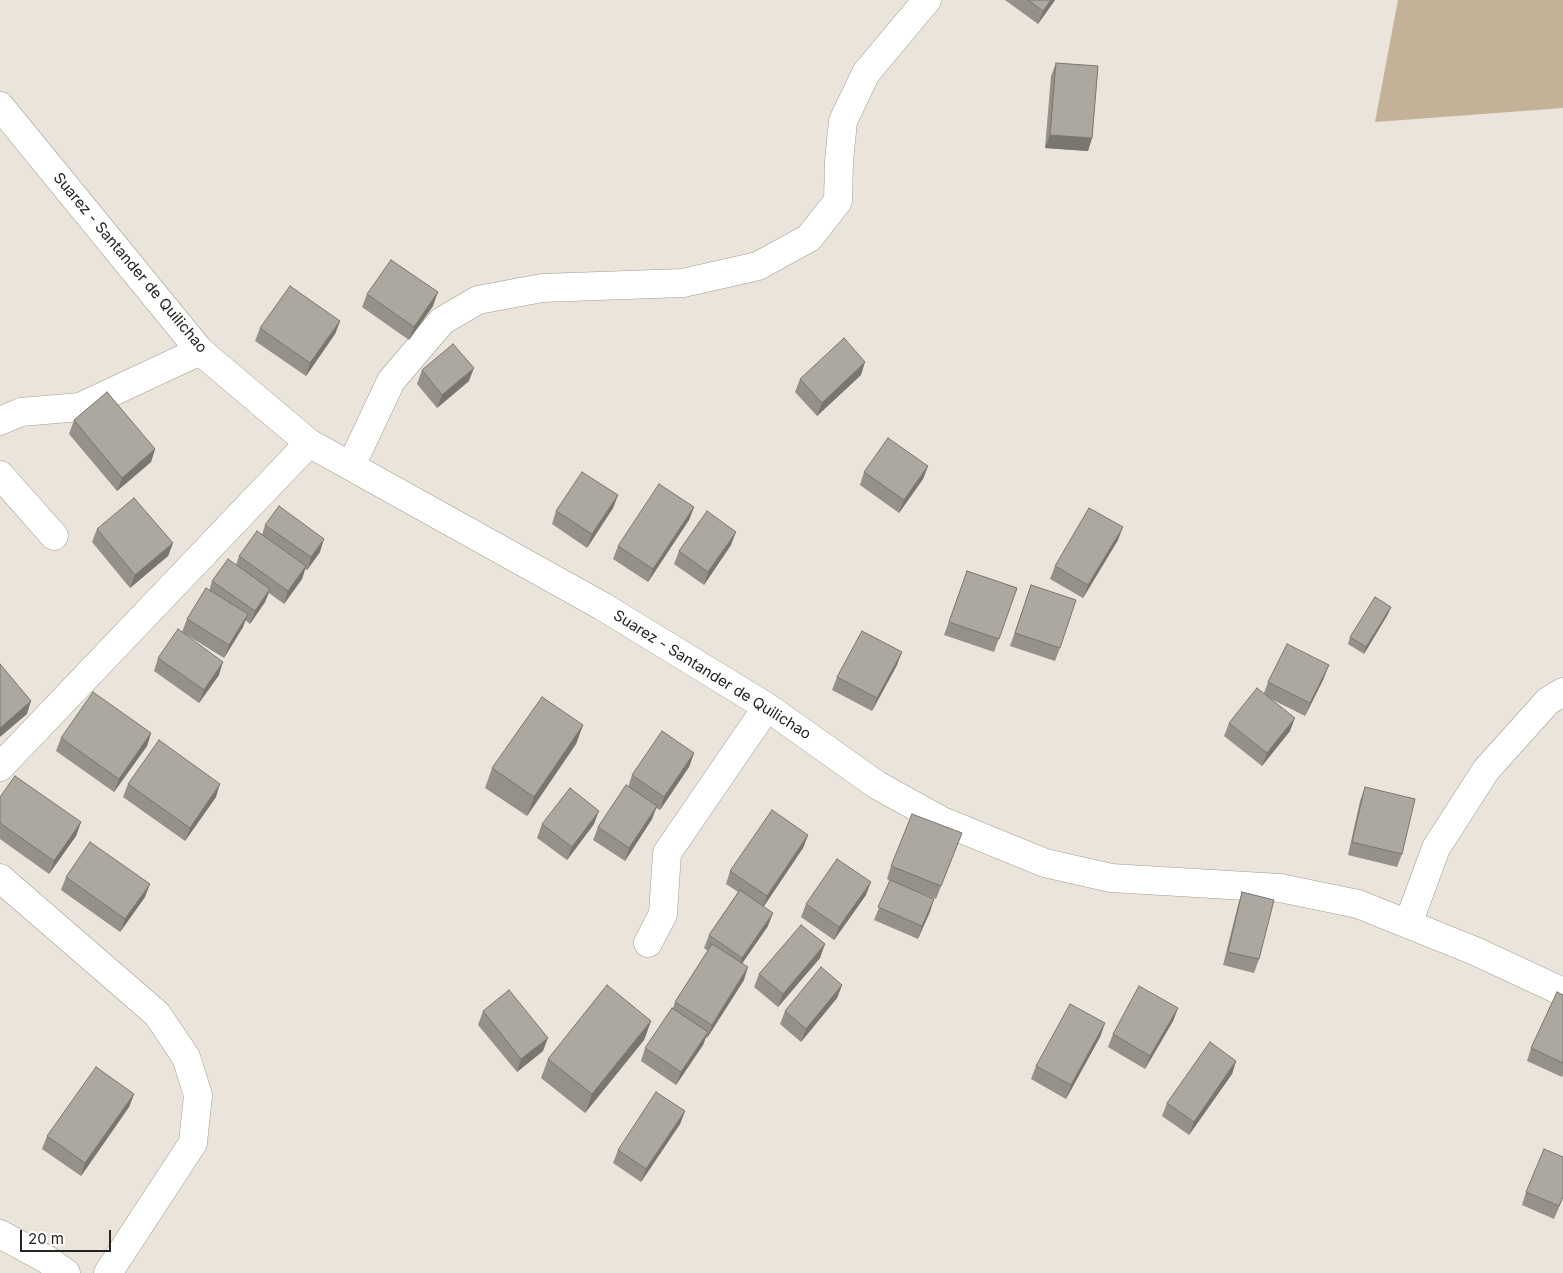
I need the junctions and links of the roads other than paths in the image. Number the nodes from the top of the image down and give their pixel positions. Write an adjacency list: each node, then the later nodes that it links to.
1 (927, 0): 6 (street)
2 (0, 106): 3 (street, Suarez - Santander de Quilichao)
3 (200, 352): 4 (street); 5 (street, Suarez - Santander de Quilichao)
4 (0, 421)
5 (309, 443): 6 (street, Suarez - Santander de Quilichao); 11 (street)
6 (351, 466): 10 (street, Suarez - Santander de Quilichao)
7 (0, 475): 8 (street)
8 (54, 536)
9 (1563, 692): 13 (street)
10 (768, 706): 13 (street, Suarez - Santander de Quilichao); 14 (street)
11 (0, 767)
12 (0, 878): 18 (street)
13 (1408, 924): 15 (street, Suarez - Santander de Quilichao)
14 (648, 943)
15 (1563, 992)
16 (0, 1234): 17 (street)
17 (66, 1273)
18 (108, 1273)

